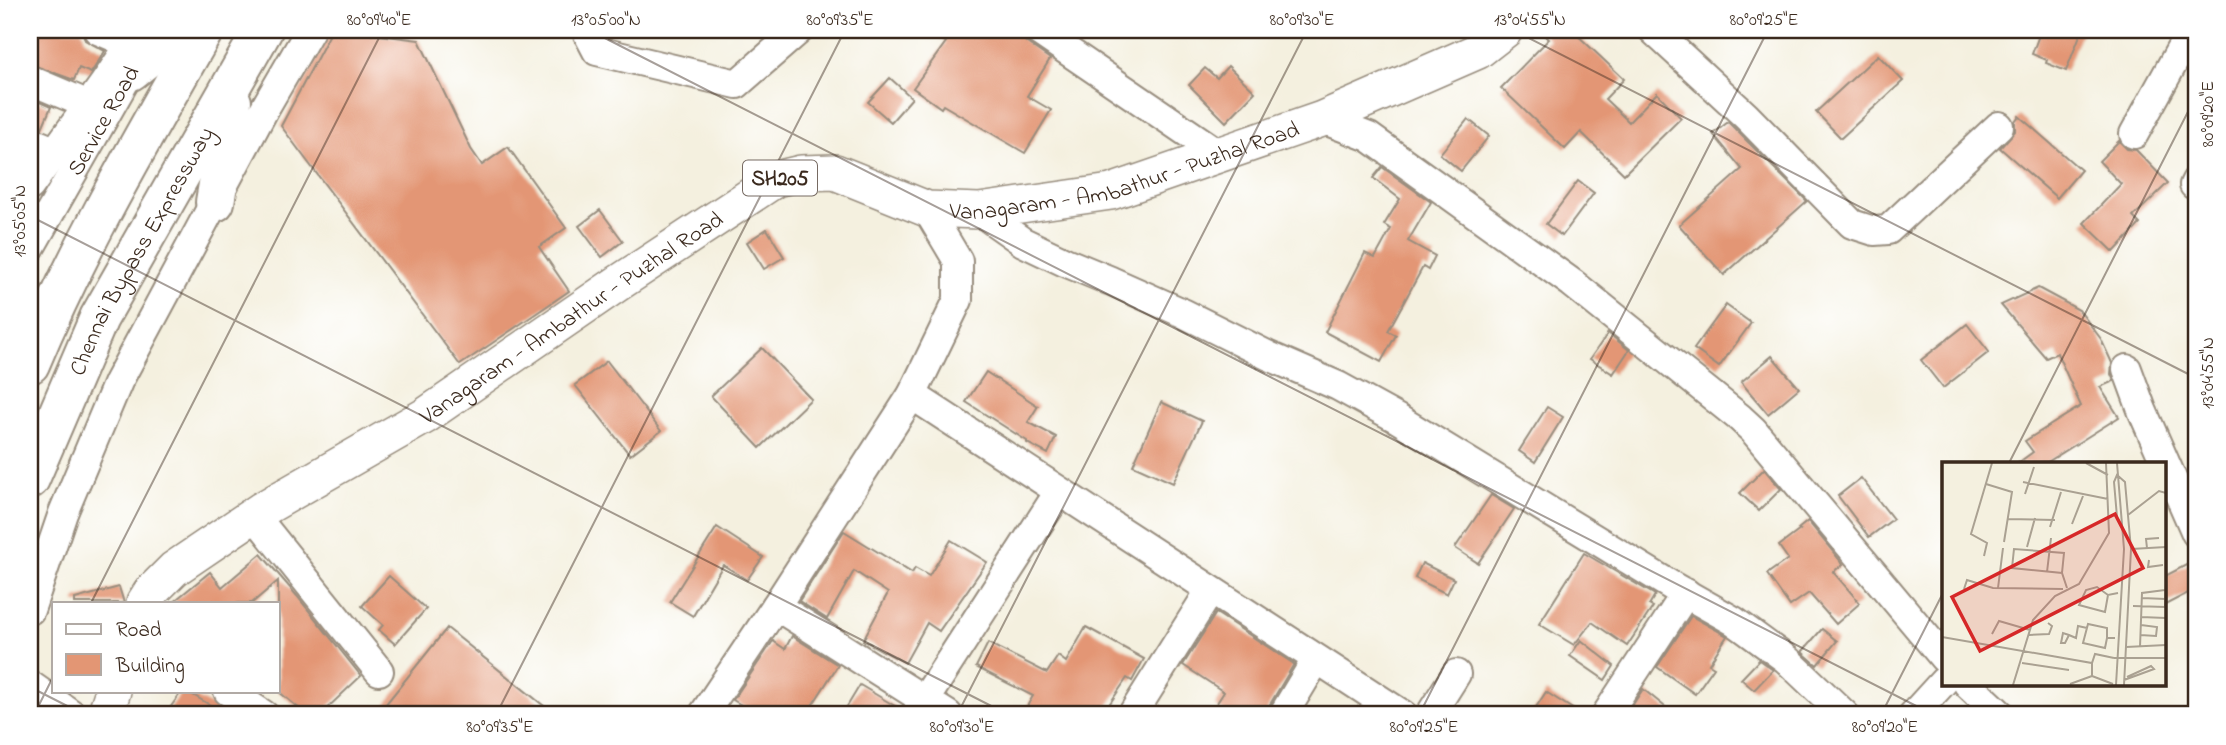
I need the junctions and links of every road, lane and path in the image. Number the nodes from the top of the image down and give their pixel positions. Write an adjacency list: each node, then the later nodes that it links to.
1 (98, 30): 12 (street)
2 (181, 30): 12 (highway)
3 (204, 30): 26 (highway, Chennai Bypass Expressway)
4 (263, 30): 13 (highway, Chennai Bypass Expressway)
5 (310, 30): 22 (street)
6 (586, 30): 7 (street)
7 (799, 30)
8 (1037, 30): 20 (street)
9 (1653, 30): 17 (street)
10 (1495, 32): 16 (main road, Vanagaram - Ambathur - Puzhal Road / SH205)
11 (2181, 40): 18 (street)
12 (139, 43): 15 (street); 25 (street, Service Road)
13 (236, 76): 22 (highway); 31 (highway, Chennai Bypass Expressway)
14 (30, 79): 15 (street)
15 (89, 105): 19 (street)
16 (1322, 119): 20 (main road, Vanagaram - Ambathur - Puzhal Road / SH205); 40 (street)
17 (2000, 126)
18 (2134, 134)
19 (42, 146): 21 (street)
20 (1219, 154): 24 (main road, Vanagaram - Ambathur - Puzhal Road / SH205)
21 (30, 186)
22 (215, 202): 39 (street)
23 (927, 209): 24 (main road, Vanagaram - Ambathur - Puzhal Road / SH205); 28 (street); 33 (main road, Vanagaram - Ambathur - Puzhal Road / SH205)
24 (979, 211): 36 (street)
25 (30, 248)
26 (30, 364)
27 (2127, 369): 29 (street)
28 (912, 395): 32 (street); 38 (street)
29 (2165, 462)
30 (2166, 465): 34 (street)
31 (30, 479)
32 (1059, 492): 35 (street); 49 (street)
33 (254, 515): 37 (main road, Vanagaram - Ambathur - Puzhal Road / SH205); 42 (street)
34 (2196, 533)
35 (1210, 591): 41 (street); 54 (street)
36 (1686, 593): 58 (street); 59 (street)
37 (145, 602)
38 (776, 606): 49 (street); 53 (street)
39 (30, 610)
40 (1942, 656)
41 (1317, 660): 55 (street); 56 (street)
42 (379, 671)
43 (1456, 674): 57 (street)
44 (1942, 683): 60 (street)
45 (30, 684): 50 (street)
46 (1970, 686): 61 (street)
47 (113, 692): 51 (main road)
48 (230, 692): 52 (street)
49 (929, 710)
50 (73, 715)
51 (105, 715)
52 (264, 715)
53 (703, 715)
54 (1132, 715)
55 (1283, 715)
56 (1403, 715)
57 (1430, 715)
58 (1606, 715)
59 (1845, 715)
60 (1913, 715)
61 (2001, 715)

